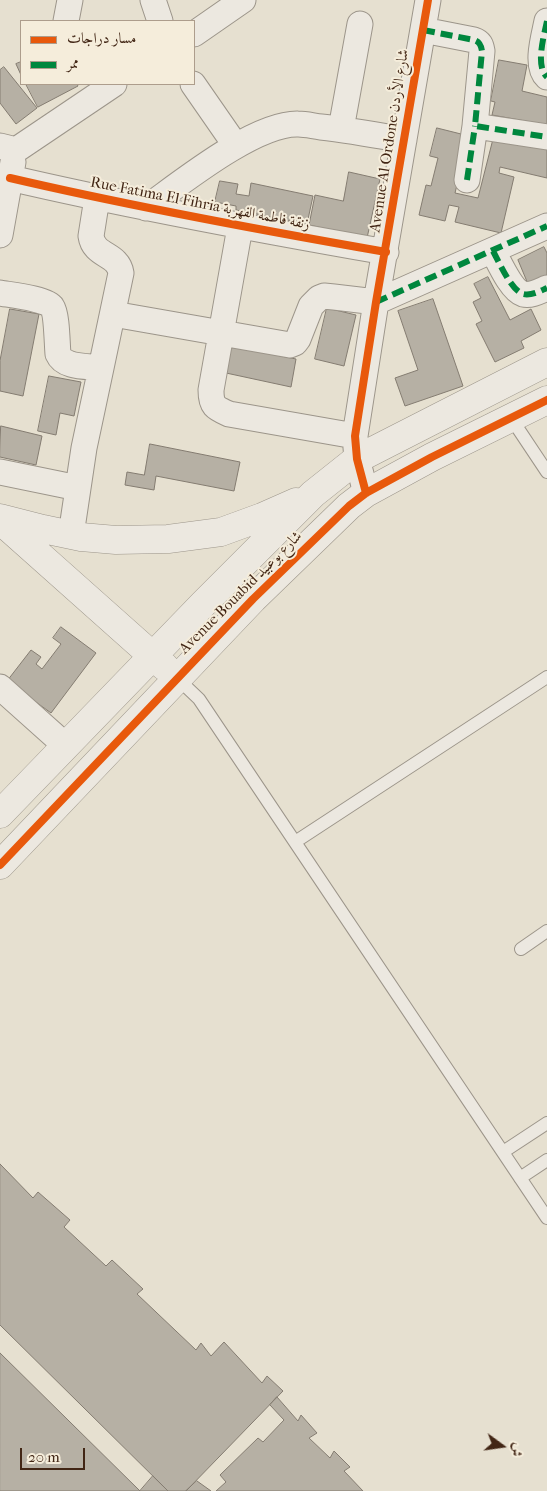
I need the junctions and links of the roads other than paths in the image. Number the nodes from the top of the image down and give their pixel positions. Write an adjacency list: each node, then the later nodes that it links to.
1 (70, 0): 5 (street)
2 (153, 0): 6 (street)
3 (244, 0): 10 (street)
4 (428, 0): 9 (street, Avenue Al Ordone شارع الأردن)
5 (66, 20)
6 (160, 20)
7 (547, 21): 11 (street)
8 (360, 24): 15 (street)
9 (422, 30): 14 (street); 17 (street, Avenue Al Ordone شارع الأردن)
10 (195, 33)
11 (547, 77)
12 (110, 85): 19 (street)
13 (194, 85): 18 (street)
14 (475, 126): 16 (street); 21 (street)
15 (341, 129): 17 (street); 18 (street)
16 (547, 137)
17 (404, 140): 28 (street, Avenue Al Ordone شارع الأردن)
18 (236, 146): 23 (street)
19 (8, 148): 20 (street)
20 (10, 178): 22 (street, Rue Fatima El Fihria زنقة فاطمة الفهربة); 26 (street)
21 (467, 180)
22 (97, 198): 23 (street, Rue Fatima El Fihria زنقة فاطمة الفهربة); 32 (street)
23 (146, 208): 24 (street, Rue Fatima El Fihria زنقة فاطمة الفهربة)
24 (240, 226): 28 (street, Rue Fatima El Fihria زنقة فاطمة الفهربة); 33 (street)
25 (547, 226): 27 (street)
26 (0, 235)
27 (493, 251): 29 (street); 31 (street)
28 (386, 252): 31 (street, Avenue Al Ordone شارع الأردن)
29 (547, 288)
30 (0, 293): 35 (street)
31 (376, 302): 33 (street); 38 (street, Avenue Al Ordone شارع الأردن)
32 (113, 314): 33 (street); 35 (street)
33 (220, 333): 38 (street)
34 (547, 362): 38 (street, Avenue Bouabid شارع بوعبيد)
35 (101, 368): 41 (street)
36 (547, 400): 37 (street, Avenue Bouabid شارع بوعبيد)
37 (512, 418): 40 (lane); 42 (street, Avenue Bouabid شارع بوعبيد)
38 (356, 448): 42 (street, Avenue Al Ordone شارع الأردن); 43 (street, Avenue Bouabid شارع بوعبيد)
39 (0, 472): 41 (street)
40 (547, 472)
41 (78, 488): 45 (street)
42 (366, 493): 48 (street, Avenue Bouabid شارع بوعبيد)
43 (313, 494): 45 (street); 46 (street, Avenue Bouabid شارع بوعبيد)
44 (0, 519): 45 (street); 46 (street)
45 (71, 535)
46 (153, 655): 48 (street); 50 (street, Avenue Bouabid شارع بوعبيد)
47 (547, 677): 52 (lane)
48 (177, 678): 52 (lane); 53 (street, Avenue Bouabid شارع بوعبيد)
49 (0, 687): 50 (street)
50 (66, 746): 51 (street, Avenue Bouabid شارع بوعبيد)
51 (0, 814)
52 (294, 842): 57 (lane)
53 (0, 865)
54 (547, 931): 55 (lane)
55 (521, 949)
56 (547, 1123): 57 (lane)
57 (503, 1152): 59 (lane)
58 (547, 1160): 59 (lane)
59 (520, 1178): 60 (lane)
60 (547, 1218)

